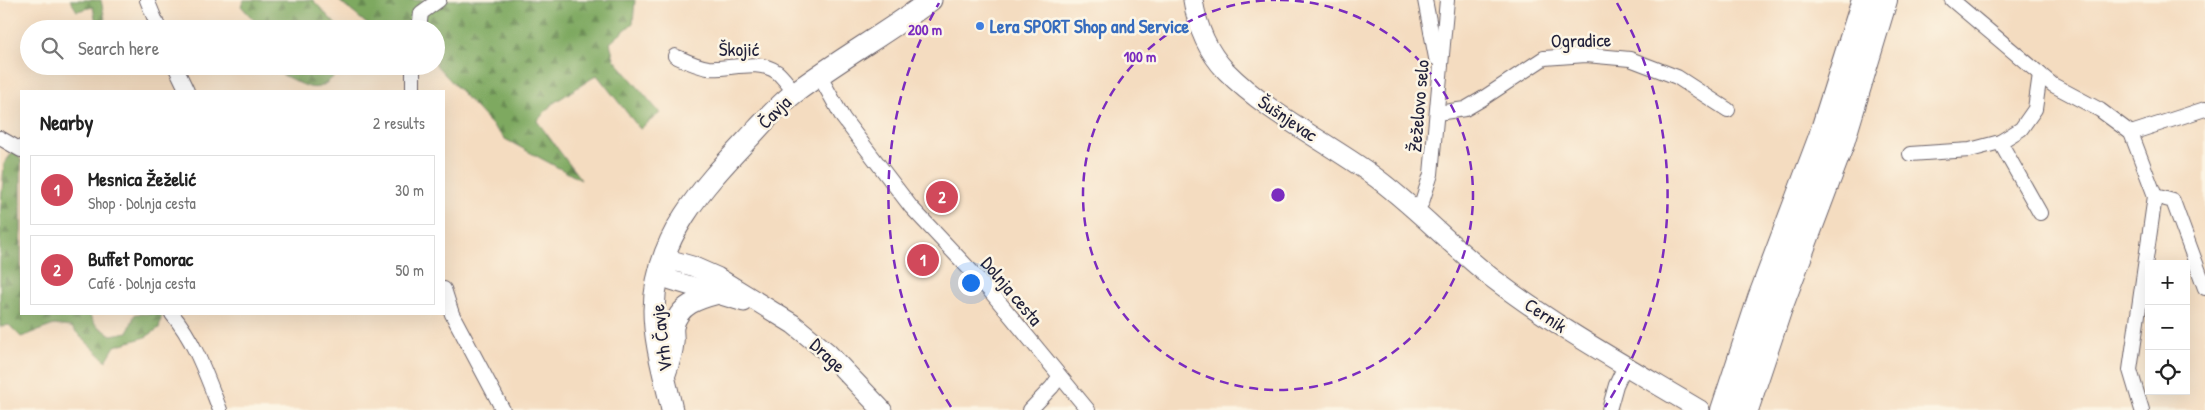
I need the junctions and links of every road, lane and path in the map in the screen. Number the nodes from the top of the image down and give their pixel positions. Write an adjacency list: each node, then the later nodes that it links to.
1 (147, 0): 10 (street)
2 (439, 0): 11 (street)
3 (931, 0): 16 (main road, Čavja)
4 (1193, 0): 30 (street, Šušnjevac)
5 (1425, 0): 17 (street)
6 (1447, 0): 17 (street, Žeželovo selo)
7 (1864, 0): 49 (highway)
8 (1886, 0): 50 (highway)
9 (1952, 0): 13 (street)
10 (155, 20)
11 (420, 20)
12 (675, 56): 20 (street, Škojić)
13 (2040, 74): 24 (street); 26 (street)
14 (179, 75): 18 (street)
15 (413, 75): 19 (street)
16 (820, 75): 20 (main road, Čavja); 40 (street, Dolnja cesta)
17 (1440, 75): 23 (street, Žeželovo selo)
18 (186, 90)
19 (413, 90)
20 (795, 92): 32 (main road, Čavja)
21 (2205, 109): 24 (street)
22 (1728, 110): 23 (street, Ogradice)
23 (1437, 113): 30 (street, Žeželovo selo)
24 (2131, 133): 29 (street)
25 (0, 138): 27 (street)
26 (2000, 142): 28 (street); 31 (street)
27 (20, 149)
28 (1910, 154)
29 (2155, 196): 33 (street); 51 (street)
30 (1416, 211): 38 (street, Cernik)
31 (2040, 213)
32 (663, 262): 35 (street, Drage); 36 (street, Drage); 39 (main road, Vrh Čavje)
33 (2205, 288)
34 (445, 292): 43 (street)
35 (718, 294): 36 (street, Drage); 39 (street)
36 (766, 309): 45 (street, Drage)
37 (173, 315): 42 (street)
38 (1625, 366): 41 (street, Cernik); 48 (street)
39 (665, 377): 44 (main road, Vrh Čavje)
40 (1059, 377): 46 (street); 47 (street, Dolnja cesta)
41 (1694, 407)
42 (220, 410)
43 (504, 410)
44 (672, 410)
45 (882, 410)
46 (1030, 410)
47 (1088, 410)
48 (1608, 410)
49 (1723, 410)
50 (1746, 410)
51 (2142, 410)

